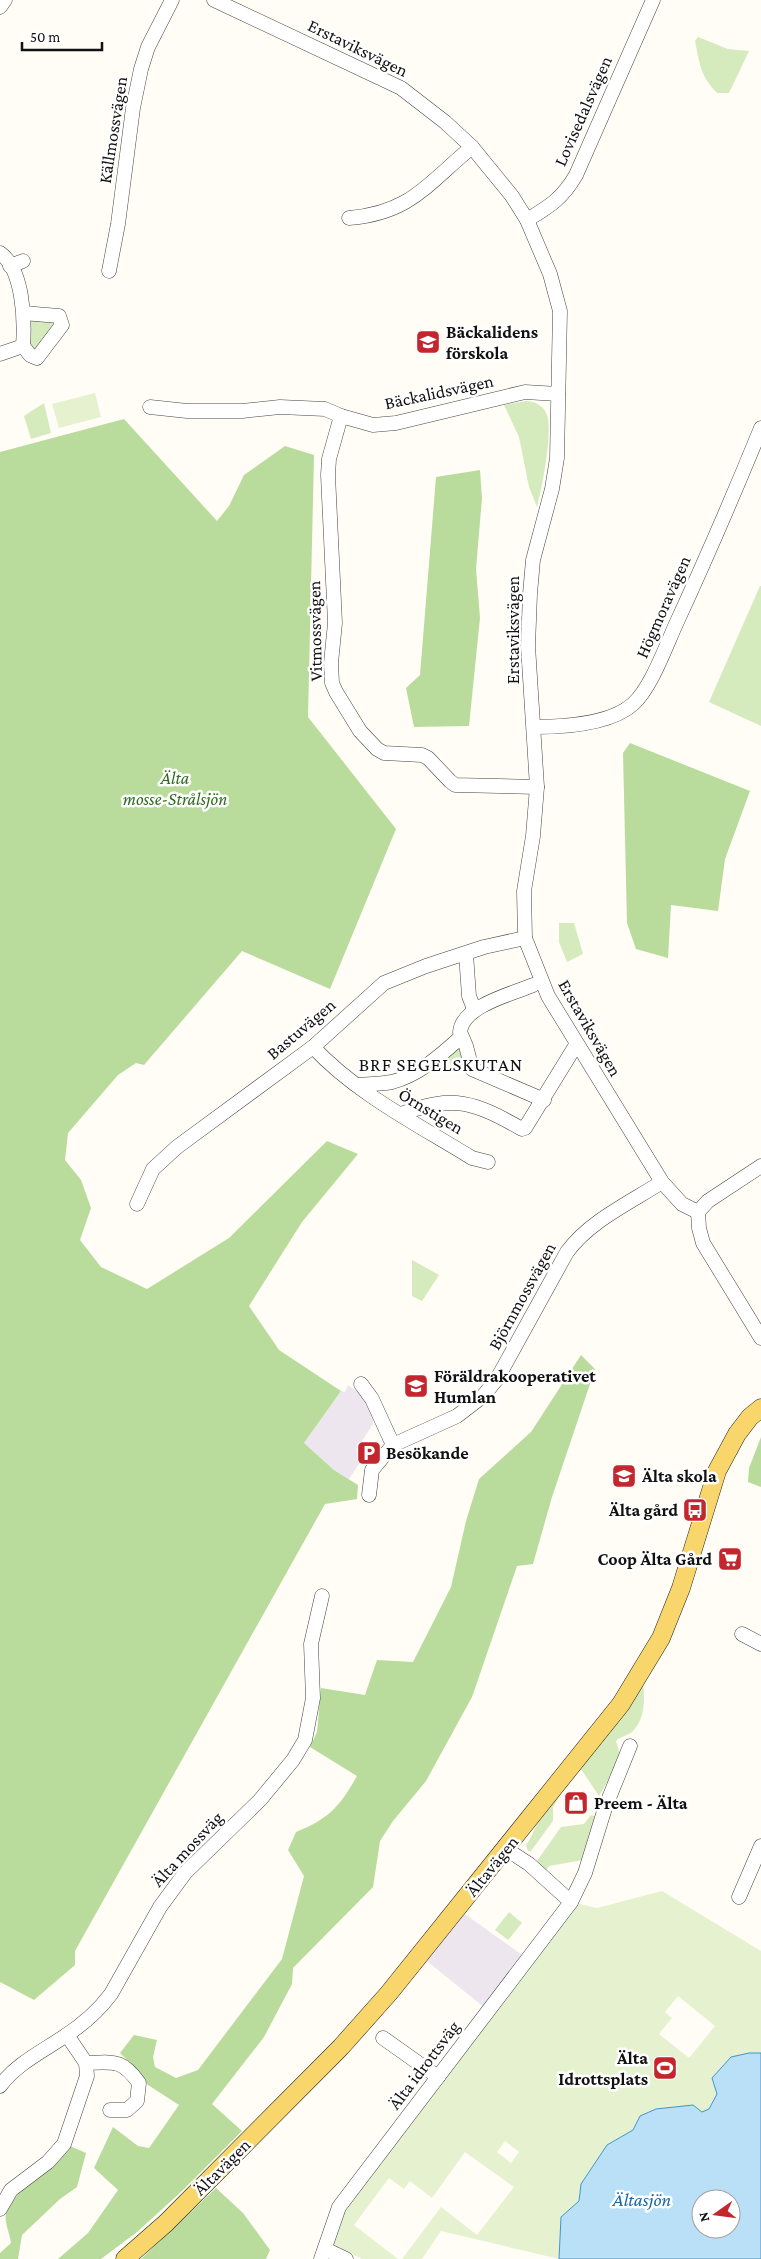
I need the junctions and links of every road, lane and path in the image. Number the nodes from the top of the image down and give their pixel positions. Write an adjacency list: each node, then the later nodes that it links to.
1 (5, 0): 5 (street)
2 (172, 0): 10 (street, Källmossvägen)
3 (214, 0): 6 (street, Erstaviksvägen)
4 (653, 0): 8 (street, Lovisedalsvägen)
5 (0, 8)
6 (472, 147): 7 (street); 8 (street, Erstaviksvägen)
7 (349, 218)
8 (526, 220): 14 (street, Erstaviksvägen)
9 (0, 253): 11 (street)
10 (109, 271)
11 (23, 313): 12 (street); 12 (street)
12 (23, 346): 13 (street)
13 (0, 354)
14 (558, 394): 16 (street, Bäckalidsvägen); 18 (street, Erstaviksvägen)
15 (150, 407): 16 (street, Bäckalidsvägen)
16 (341, 416): 19 (street, Vitmossvägen)
17 (761, 428): 18 (street, Högmoravägen)
18 (534, 727): 19 (street, Erstaviksvägen)
19 (537, 787): 20 (street, Erstaviksvägen)
20 (525, 938): 21 (street, Bastuvägen); 25 (street, Erstaviksvägen)
21 (466, 954): 23 (street); 26 (street, Bastuvägen)
22 (534, 985): 23 (street)
23 (474, 1009): 24 (street)
24 (461, 1037): 27 (street); 28 (street)
25 (576, 1045): 28 (street); 32 (street, Erstaviksvägen)
26 (312, 1047): 27 (street, Örnstigen); 33 (street, Bastuvägen)
27 (357, 1085): 29 (street, Örnstigen)
28 (544, 1100): 29 (street)
29 (401, 1114): 30 (street, Örnstigen)
30 (488, 1162)
31 (761, 1166): 34 (street)
32 (662, 1182): 34 (street, Erstaviksvägen); 38 (street, Björnmossvägen)
33 (137, 1204)
34 (698, 1212): 35 (street)
35 (761, 1338)
36 (361, 1384): 38 (street)
37 (761, 1408): 45 (main road, Ältavägen)
38 (393, 1444): 39 (street, Björnmossvägen)
39 (369, 1495)
40 (322, 1596): 48 (street, Älta mossväg)
41 (742, 1634): 42 (street)
42 (761, 1644)
43 (630, 1746): 47 (street, Älta idrottsväg)
44 (761, 1846): 46 (street)
45 (506, 1849): 47 (street); 56 (main road, Ältavägen)
46 (739, 1897)
47 (572, 1902): 51 (street, Älta idrottsväg)
48 (67, 2035): 50 (street); 52 (street, Älta mossväg)
49 (383, 2038): 51 (street)
50 (86, 2063): 53 (street); 54 (street)
51 (438, 2077): 55 (street, Älta idrottsväg)
52 (0, 2086)
53 (110, 2110)
54 (0, 2209)
55 (323, 2254): 57 (street)
56 (125, 2259)
57 (346, 2259)

